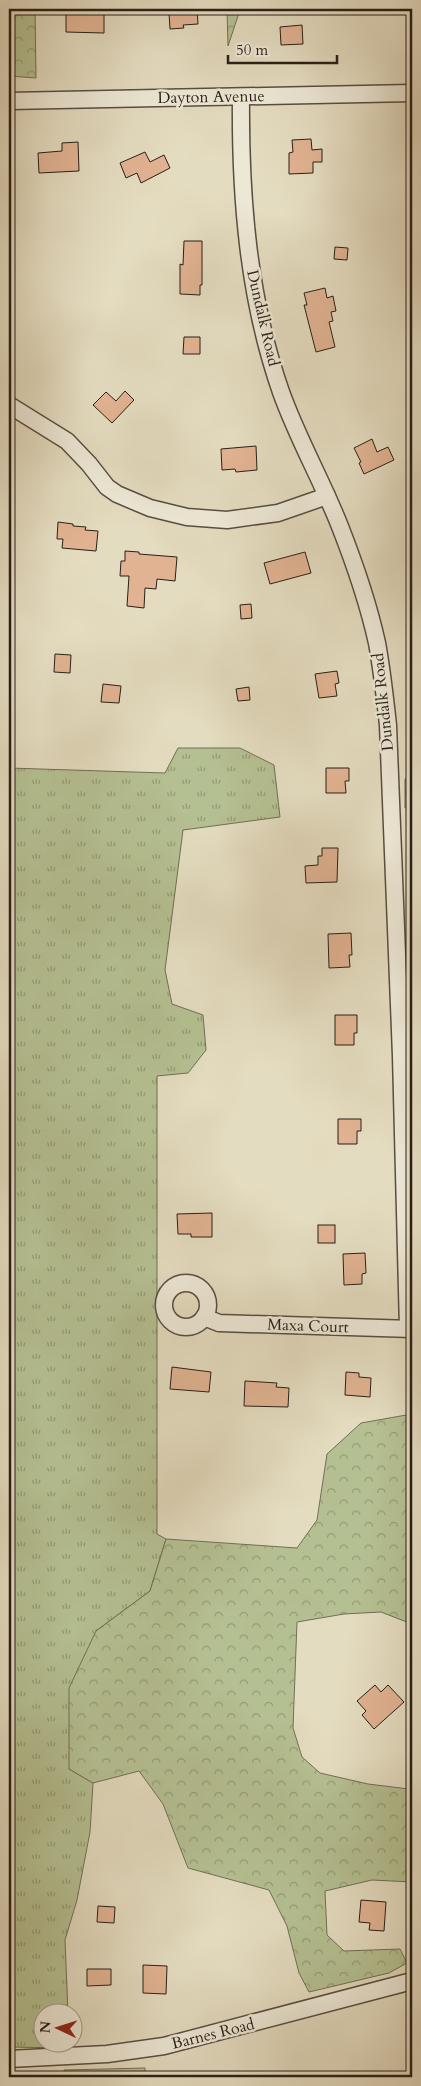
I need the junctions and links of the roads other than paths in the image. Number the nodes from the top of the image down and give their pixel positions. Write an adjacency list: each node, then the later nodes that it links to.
1 (412, 93): 2 (street, Dayton Avenue)
2 (241, 97): 3 (street, Dayton Avenue); 5 (street, Dundalk Road)
3 (9, 101)
4 (9, 405): 5 (street)
5 (327, 496): 7 (street, Dundalk Road)
6 (204, 1317): 7 (street, Maxa Court)
7 (410, 1329)
8 (412, 1981): 9 (street, Barnes Road)
9 (9, 2060)

